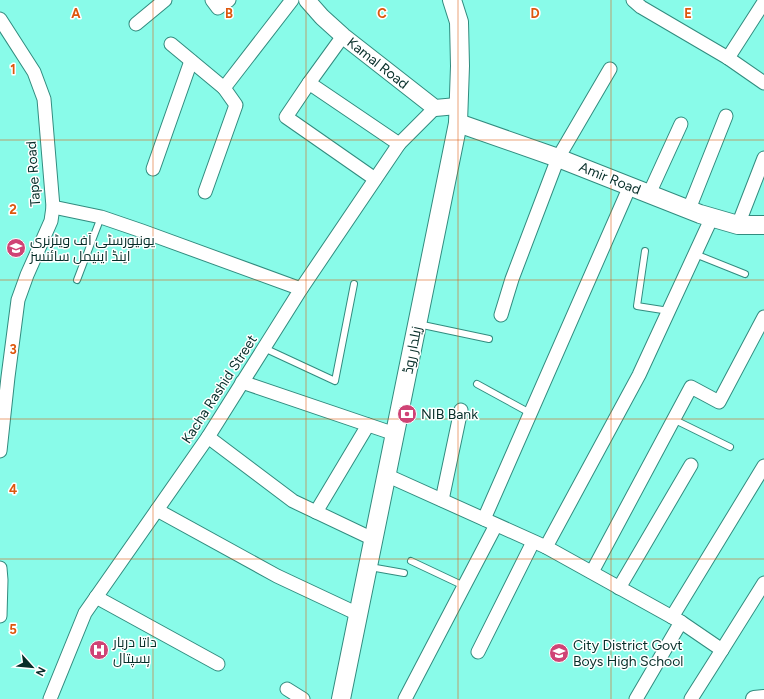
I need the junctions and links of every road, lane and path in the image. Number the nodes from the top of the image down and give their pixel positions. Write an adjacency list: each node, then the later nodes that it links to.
1 (165, 0): 10 (street)
2 (212, 0): 3 (street)
3 (229, 0)
4 (292, 0): 18 (street)
5 (308, 0): 11 (street, Kamal Road)
6 (452, 0): 20 (main road, زیلدار روڈ)
7 (640, 2): 13 (street)
8 (764, 2): 13 (street)
9 (0, 19): 31 (street, Tape Road)
10 (136, 24)
11 (343, 36): 16 (street); 19 (street, Kamal Road)
12 (172, 44): 14 (street)
13 (728, 58): 17 (street)
14 (191, 61): 18 (street); 26 (street)
15 (610, 69): 24 (street)
16 (308, 83): 23 (street); 27 (street)
17 (764, 83)
18 (224, 88): 29 (street)
19 (435, 108): 20 (street); 23 (street, Kacha Rashid Street)
20 (458, 115): 24 (main road, Amir Road); 46 (main road, زیلدار روڈ)
21 (726, 116): 32 (street)
22 (681, 124): 30 (street)
23 (399, 144): 27 (street, Kacha Rashid Street)
24 (558, 158): 28 (main road, Amir Road); 44 (street)
25 (764, 158): 35 (street)
26 (153, 169)
27 (375, 179): 42 (street, Kacha Rashid Street)
28 (630, 186): 30 (main road, Amir Road); 52 (street)
29 (205, 192)
30 (649, 194): 32 (main road, Amir Road)
31 (53, 207): 34 (street); 58 (street, Tape Road)
32 (689, 209): 33 (main road, Amir Road)
33 (712, 217): 35 (main road, Amir Road); 38 (street)
34 (101, 218): 40 (lane); 42 (street)
35 (738, 225): 36 (main road, Amir Road)
36 (764, 225)
37 (645, 251): 43 (lane)
38 (695, 254): 39 (lane); 43 (street)
39 (745, 274)
40 (77, 280)
41 (354, 284): 48 (lane)
42 (302, 288): 48 (street, Kacha Rashid Street)
43 (669, 310): 69 (street)
44 (501, 315)
45 (764, 317): 53 (street)
46 (417, 324): 47 (lane); 55 (main road, زیلدار روڈ)
47 (489, 339)
48 (264, 348): 49 (street, Kacha Rashid Street)
49 (242, 382): 54 (street); 56 (street, Kacha Rashid Street)
50 (476, 384): 52 (lane)
51 (461, 410): 62 (street)
52 (530, 413): 65 (street)
53 (673, 419): 57 (lane); 73 (street)
54 (368, 425): 55 (street); 64 (street)
55 (395, 434): 61 (main road, زیلدار روڈ)
56 (208, 437): 63 (street, Kacha Rashid Street); 64 (street)
57 (730, 447)
58 (0, 451)
59 (691, 465): 77 (street)
60 (764, 466): 81 (street)
61 (386, 475): 62 (street); 67 (main road, زیلدار روڈ)
62 (442, 500): 65 (street)
63 (157, 510): 78 (street, Kacha Rashid Street); 79 (street)
64 (316, 512): 67 (street)
65 (484, 519): 66 (street)
66 (496, 525): 68 (street); 76 (street)
67 (374, 539): 71 (main road, زیلدار روڈ)
68 (534, 542): 69 (street); 83 (street)
69 (546, 547): 73 (street)
70 (411, 561): 76 (lane)
71 (368, 566): 74 (lane); 79 (main road, زیلدار روڈ)
72 (0, 568): 80 (street)
73 (592, 572): 77 (street)
74 (404, 573)
75 (764, 583): 82 (street)
76 (464, 586): 90 (street)
77 (619, 588): 81 (street)
78 (96, 597): 84 (street); 87 (street, Kacha Rashid Street)
79 (358, 614): 89 (main road, زیلدار روڈ)
80 (0, 616)
81 (676, 620): 82 (street); 91 (street)
82 (722, 650): 92 (street)
83 (478, 652)
84 (218, 664)
85 (287, 689): 88 (street)
86 (764, 698): 93 (street)
87 (50, 699)
88 (303, 699)
89 (341, 699)
90 (405, 699)
91 (636, 699)
92 (691, 699)
93 (754, 699)

